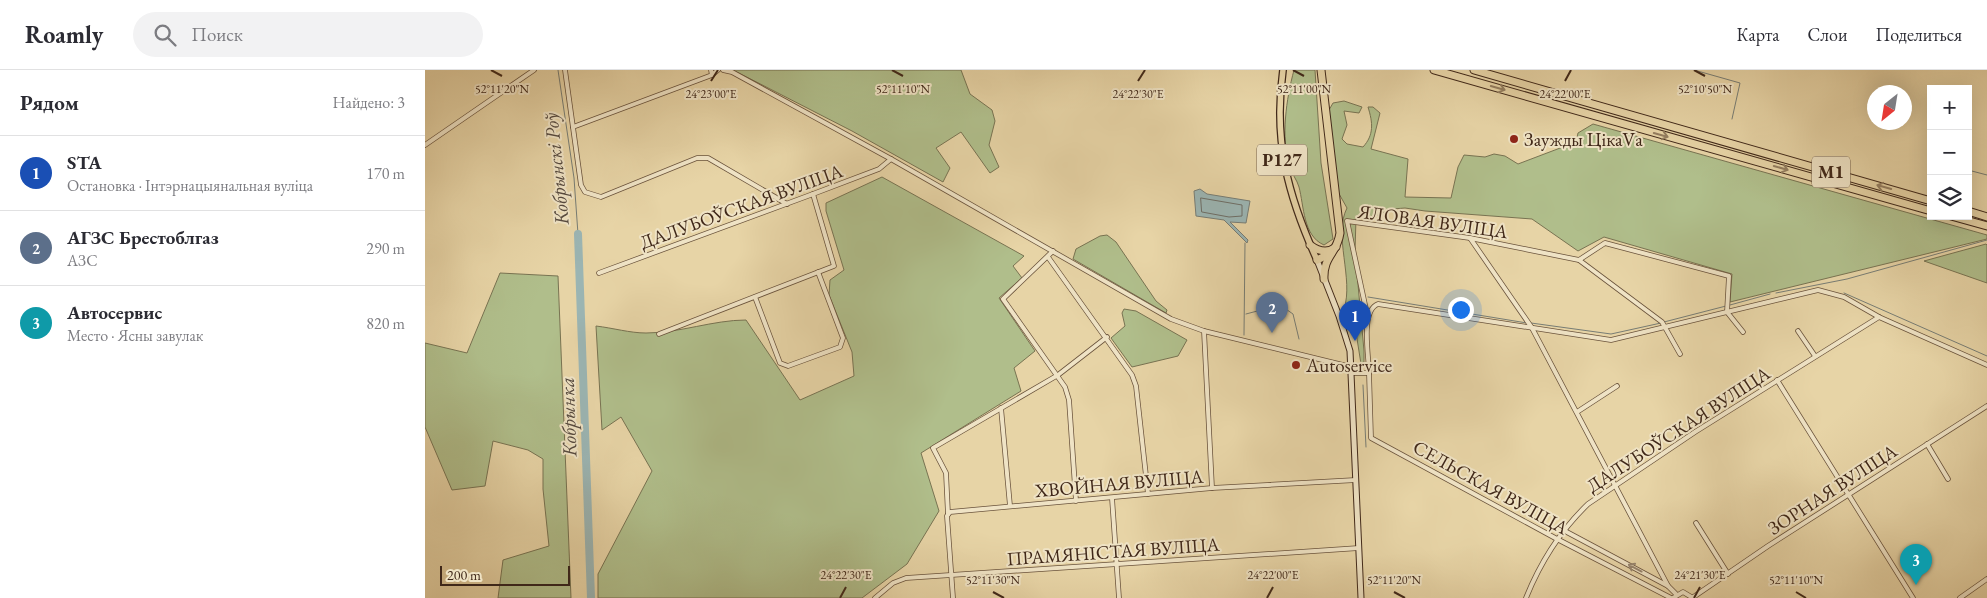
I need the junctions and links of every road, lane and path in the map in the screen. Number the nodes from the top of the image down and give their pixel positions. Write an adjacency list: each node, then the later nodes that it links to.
1 (534, 70): 11 (street)
2 (565, 70): 10 (street)
3 (719, 70): 9 (street)
4 (723, 70): 12 (street)
5 (1283, 70): 22 (main road, Р127)
6 (1321, 70): 23 (highway, Р127)
7 (1434, 70): 16 (highway, М1, one-way to 16)
8 (1474, 70): 14 (highway, М1, one-way to 8)
9 (711, 72): 10 (street)
10 (573, 128): 15 (street)
11 (425, 145)
12 (891, 159): 13 (street, ДАЛУБОЎСКАЯ ВУЛІЦА); 24 (street)
13 (813, 194): 15 (street, ДАЛУБОЎСКАЯ ВУЛІЦА); 28 (street)
14 (1927, 199)
15 (787, 204): 29 (street, ДАЛУБОЎСКАЯ ВУЛІЦА)
16 (1927, 210)
17 (1972, 212): 18 (highway)
18 (1987, 216)
19 (1965, 220): 20 (highway)
20 (1987, 226)
21 (1470, 238): 27 (street, ЯЛОВАЯ ВУЛІЦА); 33 (street, ЯЛОВАЯ ВУЛІЦА); 35 (street)
22 (1310, 245): 23 (highway); 26 (main road, Р127)
23 (1338, 245): 26 (highway); 30 (highway)
24 (1053, 251): 25 (street); 36 (street)
25 (1047, 257): 40 (street); 46 (street)
26 (1317, 260): 30 (main road, Р127)
27 (1579, 260): 32 (street); 41 (street, ЯЛОВАЯ ВУЛІЦА)
28 (818, 272): 31 (street); 31 (street)
29 (599, 273)
30 (1324, 279): 44 (main road, Р127)
31 (755, 297): 39 (street)
32 (1727, 312): 34 (street); 35 (street); 38 (street)
33 (1368, 316): 35 (street); 45 (street)
34 (1879, 317): 42 (street, ДАЛУБОЎСКАЯ ВУЛІЦА); 43 (street)
35 (1532, 328): 51 (street)
36 (1204, 331): 44 (street); 56 (street)
37 (1798, 331): 42 (street)
38 (1743, 332)
39 (659, 334)
40 (1107, 337): 46 (street); 57 (street)
41 (1680, 354)
42 (1815, 356): 47 (street, ДАЛУБОЎСКАЯ ВУЛІЦА)
43 (1987, 364)
44 (1351, 370): 45 (street); 53 (main road)
45 (1369, 373): 65 (street, СЕЛЬСКАЯ ВУЛІЦА)
46 (1058, 375): 50 (street); 60 (street)
47 (1777, 380): 55 (street, ДАЛУБОЎСКАЯ ВУЛІЦА); 58 (street)
48 (1617, 386): 51 (street)
49 (1987, 406): 52 (street, ЗОРНАЯ ВУЛІЦА)
50 (1001, 408): 61 (street); 62 (street)
51 (1577, 412): 55 (street)
52 (1927, 444): 54 (street); 58 (street, ЗОРНАЯ ВУЛІЦА)
53 (1356, 480): 56 (street, ХВОЙНАЯ ВУЛІЦА); 66 (main road)
54 (1948, 480)
55 (1615, 486): 64 (street, ДАЛУБОЎСКАЯ ВУЛІЦА); 71 (street)
56 (1212, 488): 57 (street, ХВОЙНАЯ ВУЛІЦА)
57 (1148, 494): 59 (street, ХВОЙНАЯ ВУЛІЦА)
58 (1848, 495): 68 (street, ЗОРНАЯ ВУЛІЦА); 79 (street)
59 (1112, 498): 60 (street, ХВОЙНАЯ ВУЛІЦА); 67 (street)
60 (1077, 501): 61 (street, ХВОЙНАЯ ВУЛІЦА)
61 (1011, 506): 62 (street, ХВОЙНАЯ ВУЛІЦА)
62 (948, 514): 69 (street)
63 (1696, 523): 68 (street)
64 (1563, 530): 65 (street, ДАЛУБОЎСКАЯ ВУЛІЦА); 71 (street, СЕЛЬСКАЯ ВУЛІЦА, one-way to 64)
65 (1557, 539): 72 (street, СЕЛЬСКАЯ ВУЛІЦА); 77 (street, ДАЛУБОЎСКАЯ ВУЛІЦА)
66 (1359, 548): 67 (street, ПРАМЯНІСТАЯ ВУЛІЦА); 76 (main road)
67 (1117, 564): 69 (street, ПРАМЯНІСТАЯ ВУЛІЦА); 75 (street)
68 (1727, 574): 78 (street, ЗОРНАЯ ВУЛІЦА)
69 (951, 576): 73 (street, ПРАМЯНІСТАЯ ВУЛІЦА); 74 (street)
70 (1987, 579): 80 (street)
71 (1668, 586): 72 (street, СЕЛЬСКАЯ ВУЛІЦА)
72 (1673, 597): 78 (street, ЗОРНАЯ ВУЛІЦА)
73 (875, 598)
74 (953, 598)
75 (1119, 598)
76 (1361, 598)
77 (1526, 598)
78 (1693, 598)
79 (1913, 598)
80 (1960, 598)

